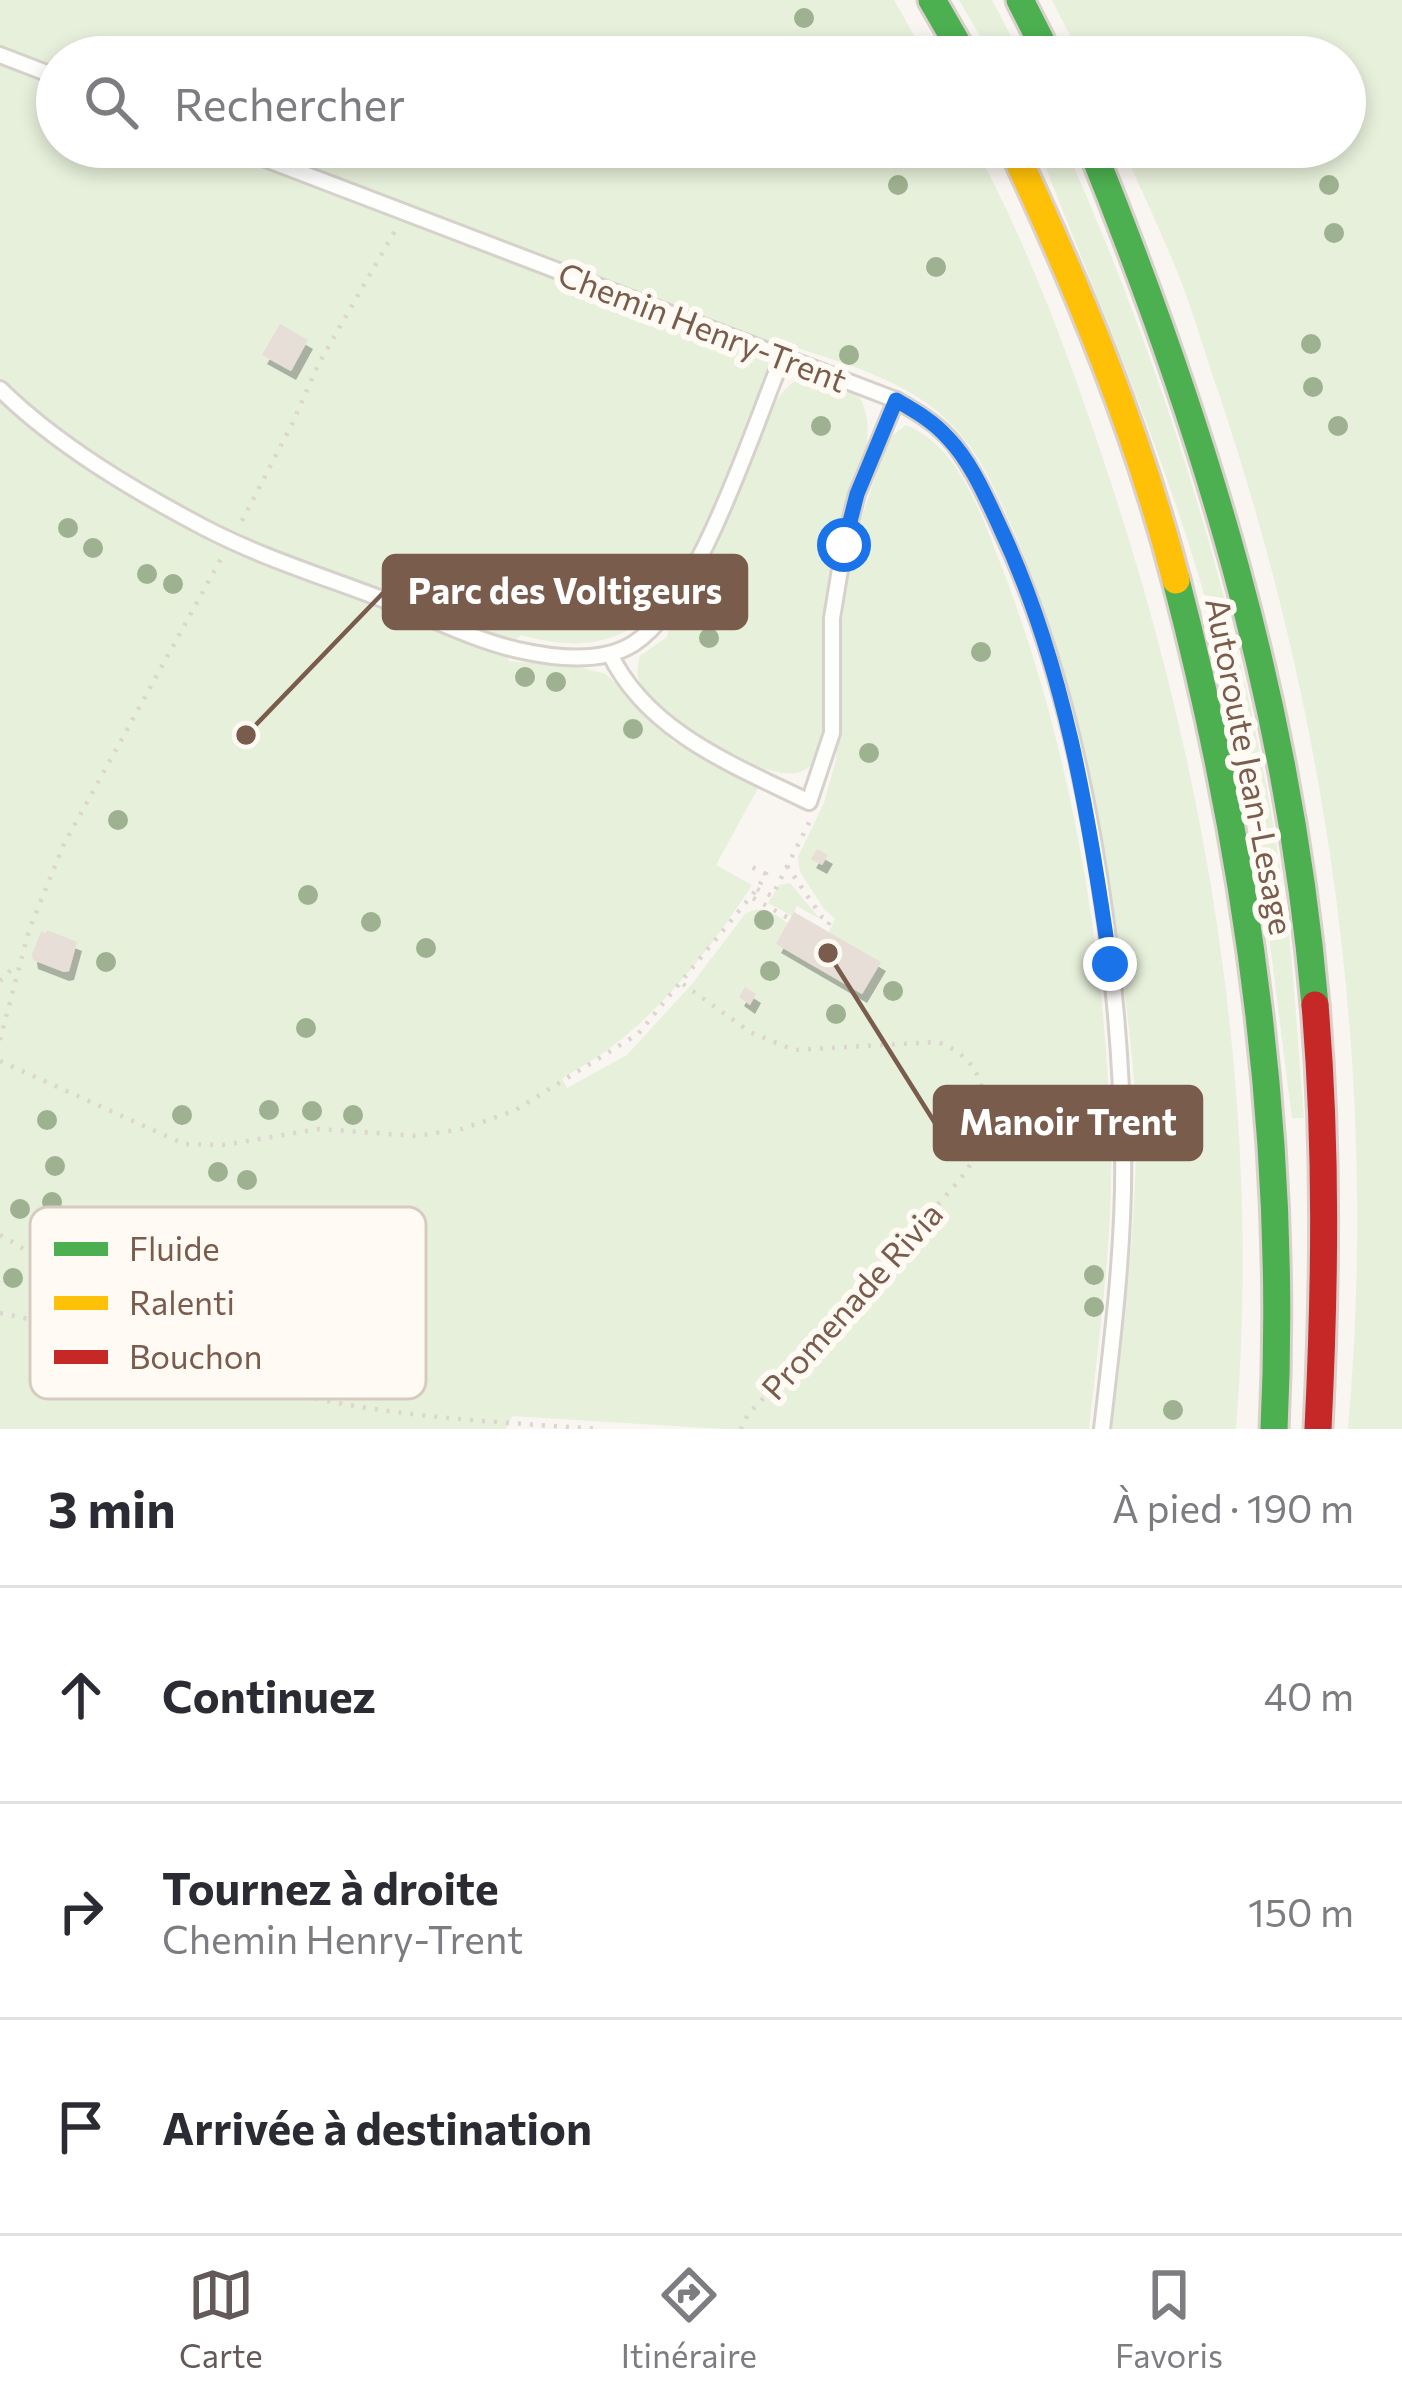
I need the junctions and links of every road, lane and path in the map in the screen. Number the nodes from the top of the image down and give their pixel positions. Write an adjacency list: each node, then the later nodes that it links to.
1 (932, 0): 3 (highway)
2 (1019, 0): 4 (highway)
3 (953, 36)
4 (1037, 36)
5 (0, 55): 6 (lane)
6 (36, 69)
7 (289, 168): 11 (lane, Chemin Henry-Trent)
8 (1022, 168): 39 (highway, Autoroute Jean-Lesage)
9 (1099, 168): 40 (highway, Autoroute Jean-Lesage)
10 (398, 226): 14 (path)
11 (783, 356): 13 (lane, Chemin Henry-Trent); 16 (lane)
12 (0, 389): 15 (lane)
13 (896, 400): 17 (lane); 38 (lane, Chemin Henry-Trent)
14 (249, 508)
15 (231, 540): 16 (lane); 24 (path)
16 (610, 654): 17 (lane)
17 (809, 802): 19 (path)
18 (746, 864): 20 (path)
19 (787, 866): 20 (path); 23 (path)
20 (758, 889): 21 (path)
21 (751, 897): 22 (path); 28 (path)
22 (790, 919)
23 (826, 930)
24 (26, 939): 25 (path); 26 (path)
25 (37, 943)
26 (20, 960): 27 (path); 29 (path)
27 (0, 981)
28 (683, 984): 30 (path); 37 (path, Promenade Rivia)
29 (0, 1040)
30 (0, 1061)
31 (0, 1235): 32 (path)
32 (30, 1251)
33 (0, 1313): 34 (path)
34 (30, 1319)
35 (318, 1399): 36 (path)
36 (600, 1429)
37 (741, 1429)
38 (1102, 1429)
39 (1274, 1429)
40 (1318, 1429)

